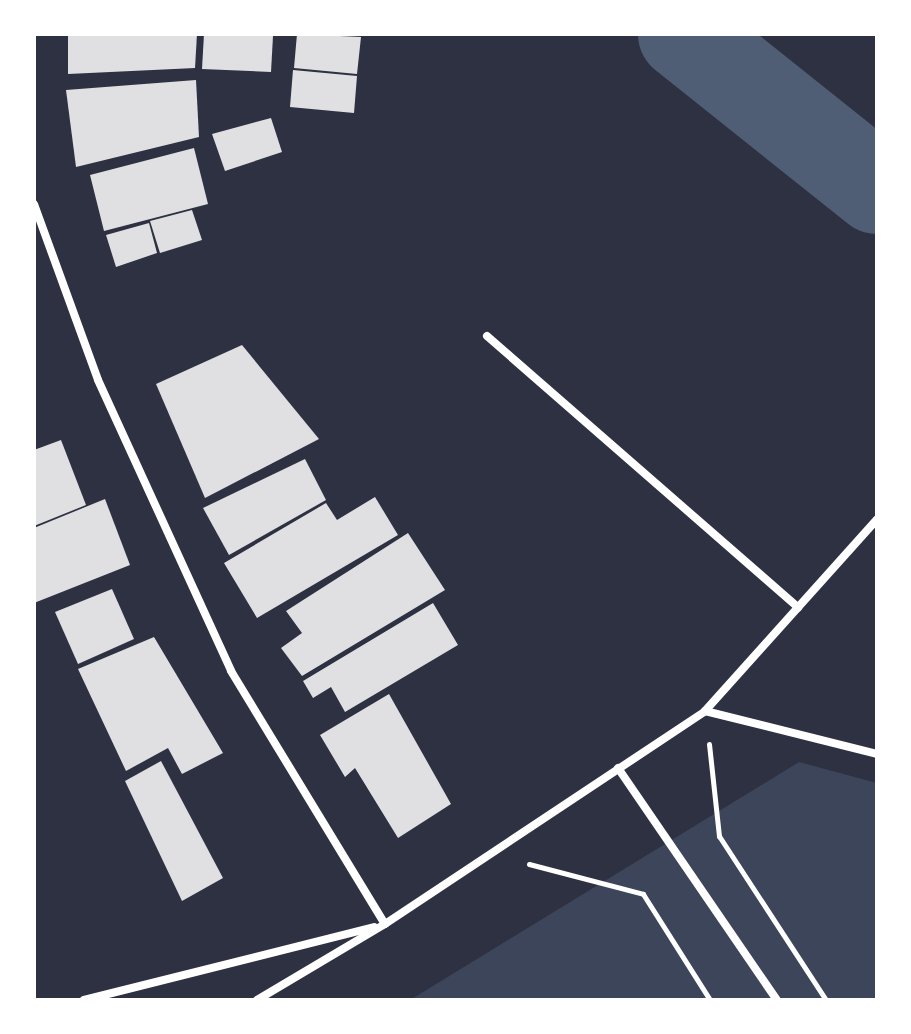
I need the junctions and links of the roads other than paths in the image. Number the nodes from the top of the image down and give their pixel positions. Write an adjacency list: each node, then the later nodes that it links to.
1 (34, 204): 8 (street)
2 (487, 336): 4 (street)
3 (877, 519): 4 (street)
4 (798, 607): 5 (street)
5 (705, 711): 6 (street); 7 (street)
6 (877, 754)
7 (618, 768): 8 (street); 11 (street)
8 (385, 924): 9 (street); 10 (street)
9 (84, 1000)
10 (257, 1000)
11 (777, 1000)

